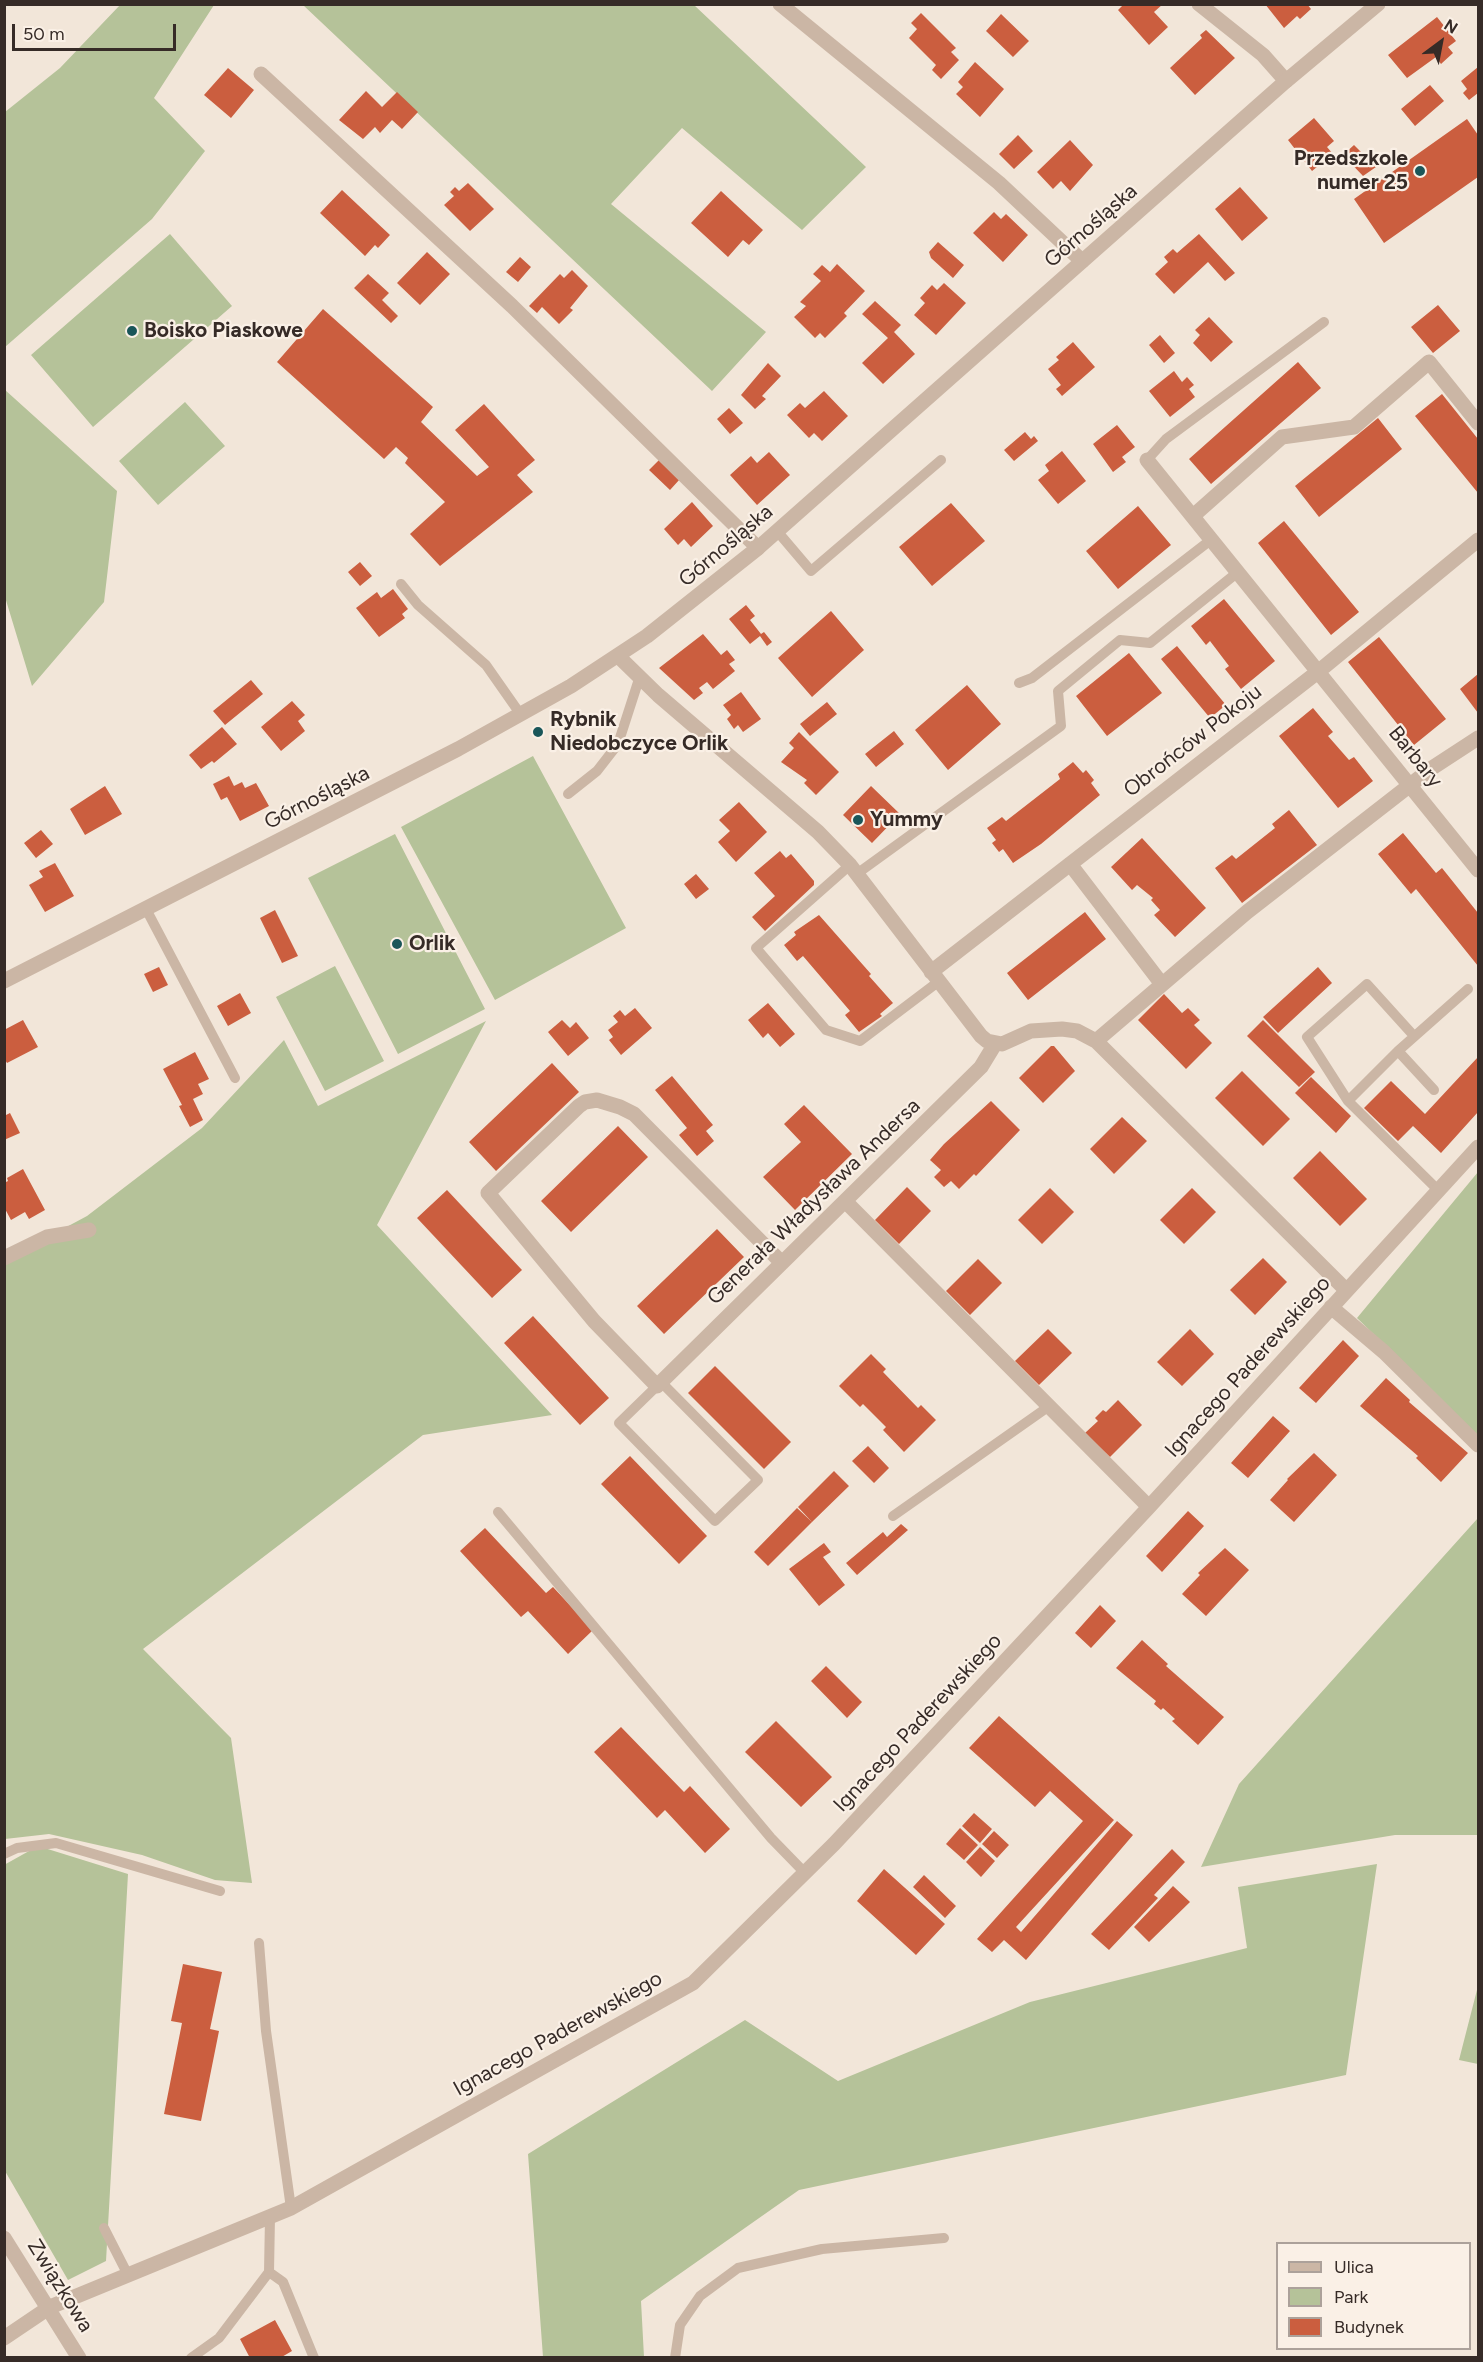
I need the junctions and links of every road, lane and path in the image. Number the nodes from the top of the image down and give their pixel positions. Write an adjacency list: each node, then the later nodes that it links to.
1 (780, 4): 6 (street)
2 (1199, 4): 5 (street)
3 (1378, 4): 5 (street, Górnośląska)
4 (261, 74): 15 (street)
5 (1286, 81): 6 (street, Górnośląska)
6 (1082, 261): 12 (street, Górnośląska)
7 (1324, 322): 10 (lane)
8 (1479, 423): 11 (street)
9 (941, 460): 12 (lane)
10 (1147, 460): 11 (street, Barbary)
11 (1193, 516): 13 (street, Barbary)
12 (777, 531): 15 (street, Górnośląska)
13 (1212, 539): 16 (street, Barbary); 21 (lane)
14 (1479, 540): 19 (street, Obrońców Pokoju)
15 (758, 548): 18 (street, Górnośląska)
16 (1238, 572): 19 (street, Barbary); 27 (lane)
17 (401, 584): 22 (lane)
18 (618, 656): 20 (street); 22 (street, Górnośląska)
19 (1319, 671): 24 (street, Barbary); 26 (street, Obrońców Pokoju)
20 (639, 679): 25 (lane); 27 (street)
21 (1018, 683)
22 (520, 715): 29 (street, Górnośląska)
23 (1479, 738): 24 (street)
24 (1410, 785): 28 (street, Barbary); 32 (street)
25 (568, 794)
26 (1070, 864): 30 (street, Obrońców Pokoju); 32 (street)
27 (854, 869): 30 (street); 30 (lane)
28 (1479, 870)
29 (146, 909): 31 (street, Górnośląska); 38 (lane)
30 (935, 977): 36 (street)
31 (4, 981)
32 (1161, 983): 35 (street)
33 (1468, 989): 34 (lane)
34 (1414, 1036): 37 (lane); 40 (lane)
35 (1096, 1041): 36 (street); 47 (street)
36 (995, 1044): 43 (street, Generała Władysława Andersa)
37 (1398, 1051): 39 (lane); 40 (lane)
38 (235, 1078)
39 (1434, 1090)
40 (1348, 1101): 42 (lane)
41 (1479, 1147): 42 (street, Ignacego Paderewskiego)
42 (1439, 1191): 47 (street, Ignacego Paderewskiego)
43 (846, 1202): 46 (street, Generała Władysława Andersa); 50 (street)
44 (88, 1230): 45 (street)
45 (4, 1258)
46 (782, 1263): 49 (street, Generała Władysława Andersa); 49 (street)
47 (1346, 1290): 48 (street, Ignacego Paderewskiego)
48 (1331, 1307): 51 (street); 52 (street, Ignacego Paderewskiego)
49 (659, 1384): 49 (lane)
50 (1048, 1407): 52 (street); 54 (lane)
51 (1479, 1445)
52 (1149, 1507): 56 (street, Ignacego Paderewskiego)
53 (498, 1512): 56 (lane)
54 (893, 1515)
55 (4, 1854): 57 (lane)
56 (805, 1873): 59 (street, Ignacego Paderewskiego)
57 (220, 1891)
58 (259, 1943): 59 (lane)
59 (291, 2208): 60 (street, Ignacego Paderewskiego)
60 (270, 2217): 64 (lane); 65 (street, Ignacego Paderewskiego)
61 (104, 2228): 65 (lane)
62 (4, 2238): 66 (street, Związkowa)
63 (944, 2238): 71 (lane)
64 (269, 2272): 69 (lane); 70 (lane)
65 (128, 2275): 66 (street, Ignacego Paderewskiego)
66 (50, 2307): 67 (street, Ignacego Paderewskiego); 68 (street, Związkowa)
67 (4, 2338)
68 (79, 2358)
69 (191, 2358)
70 (314, 2358)
71 (675, 2358)

